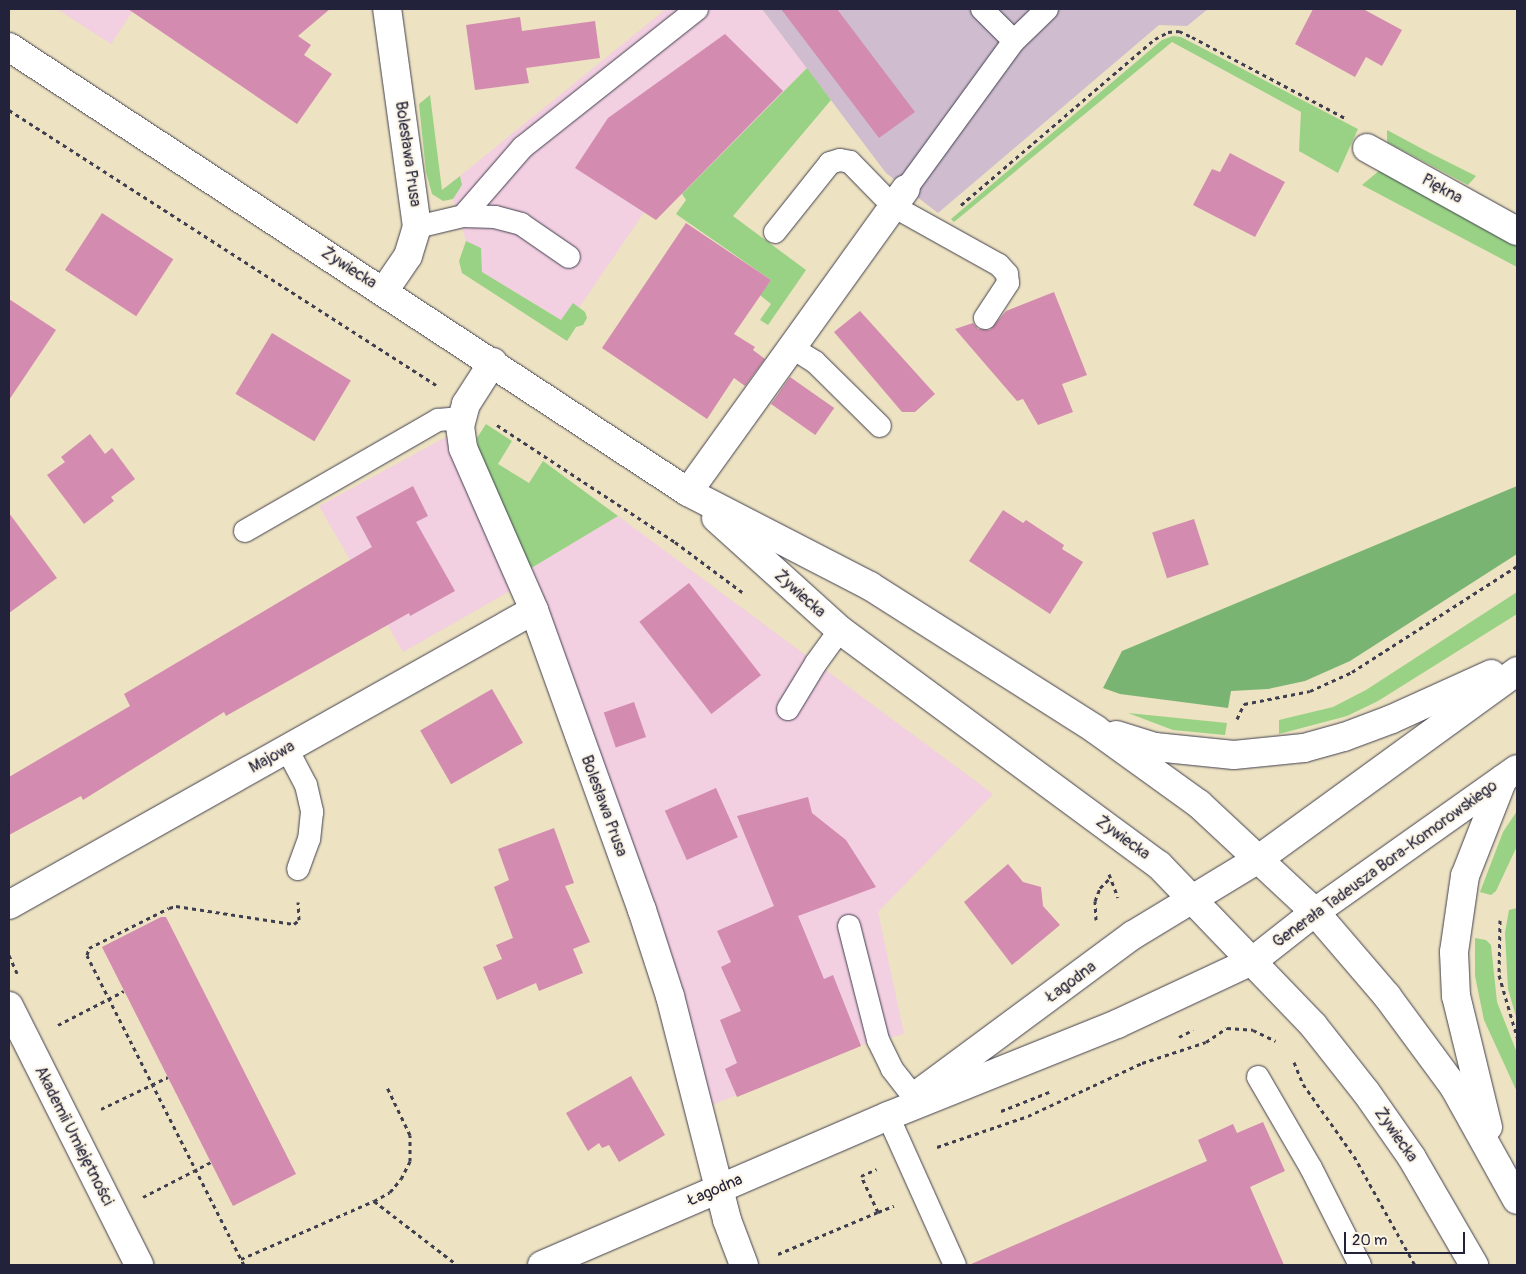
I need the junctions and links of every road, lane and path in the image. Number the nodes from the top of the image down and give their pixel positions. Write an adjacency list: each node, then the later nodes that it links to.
1 (387, 9): 11 (main road, Bolesława Prusa)
2 (697, 9): 10 (lane)
3 (982, 9): 5 (lane)
4 (1047, 9): 5 (lane)
5 (1014, 41): 9 (lane)
6 (9, 47): 16 (main road, Żywiecka)
7 (9, 110): 20 (path)
8 (1367, 148): 12 (path); 13 (main road, Piękna)
9 (899, 197): 12 (lane); 14 (lane); 18 (main road)
10 (463, 216): 11 (lane); 15 (lane)
11 (417, 227): 16 (main road, Bolesława Prusa)
12 (934, 228): 17 (lane)
13 (1517, 231)
14 (775, 232)
15 (569, 256)
16 (384, 291): 19 (main road, Żywiecka)
17 (986, 318)
18 (791, 347): 21 (lane); 22 (main road)
19 (493, 362): 20 (main road); 22 (main road, Żywiecka)
20 (464, 411): 23 (lane); 24 (path); 25 (main road, Bolesława Prusa)
21 (880, 426)
22 (688, 492): 26 (main road, Żywiecka); 30 (main road, Żywiecka)
23 (245, 531)
24 (745, 595)
25 (534, 610): 31 (main road, Majowa); 62 (main road, Bolesława Prusa)
26 (840, 630): 29 (lane); 38 (main road, Żywiecka)
27 (1517, 661): 30 (main road)
28 (1517, 671): 33 (main road)
29 (788, 709)
30 (1095, 729): 33 (main road, Żywiecka)
31 (287, 749): 34 (lane); 39 (main road, Majowa)
32 (1510, 774): 40 (main road, Generała Tadeusza Bora-Komorowskiego); 59 (main road)
33 (1260, 858): 38 (main road, Łagodna); 40 (main road, Żywiecka)
34 (298, 869)
35 (1106, 870): 37 (path)
36 (297, 894): 45 (path)
37 (1118, 897)
38 (1192, 899): 43 (main road, Żywiecka); 55 (main road, Łagodna)
39 (9, 905)
40 (1315, 912): 43 (main road, Generała Tadeusza Bora-Komorowskiego); 59 (main road, Żywiecka)
41 (1500, 920): 48 (path)
42 (849, 926): 55 (lane)
43 (1254, 960): 57 (main road, Łagodna); 76 (main road, Żywiecka)
44 (124, 992): 45 (path)
45 (108, 1000): 47 (path); 53 (path)
46 (9, 1006): 69 (main road, Akademii Umiejętności)
47 (56, 1026)
48 (1517, 1037)
49 (1280, 1044): 58 (path)
50 (1291, 1053): 75 (path)
51 (168, 1077): 53 (path)
52 (1258, 1077): 74 (lane)
53 (153, 1085): 56 (path); 61 (path)
54 (386, 1085): 64 (path)
55 (914, 1097): 57 (main road, Łagodna)
56 (99, 1110)
57 (888, 1116): 58 (lane); 62 (main road, Łagodna)
58 (907, 1157): 66 (path); 73 (lane)
59 (1496, 1160): 63 (main road, Żywiecka)
60 (211, 1162): 61 (path)
61 (196, 1170): 65 (path); 67 (path)
62 (720, 1189): 71 (main road, Łagodna); 72 (main road, Bolesława Prusa)
63 (1517, 1200)
64 (374, 1201): 67 (path); 68 (path)
65 (134, 1202)
66 (770, 1258)
67 (241, 1259): 70 (path)
68 (456, 1264)
69 (139, 1265)
70 (244, 1265)
71 (542, 1265)
72 (744, 1265)
73 (955, 1265)
74 (1360, 1265)
75 (1415, 1265)
76 (1474, 1265)

